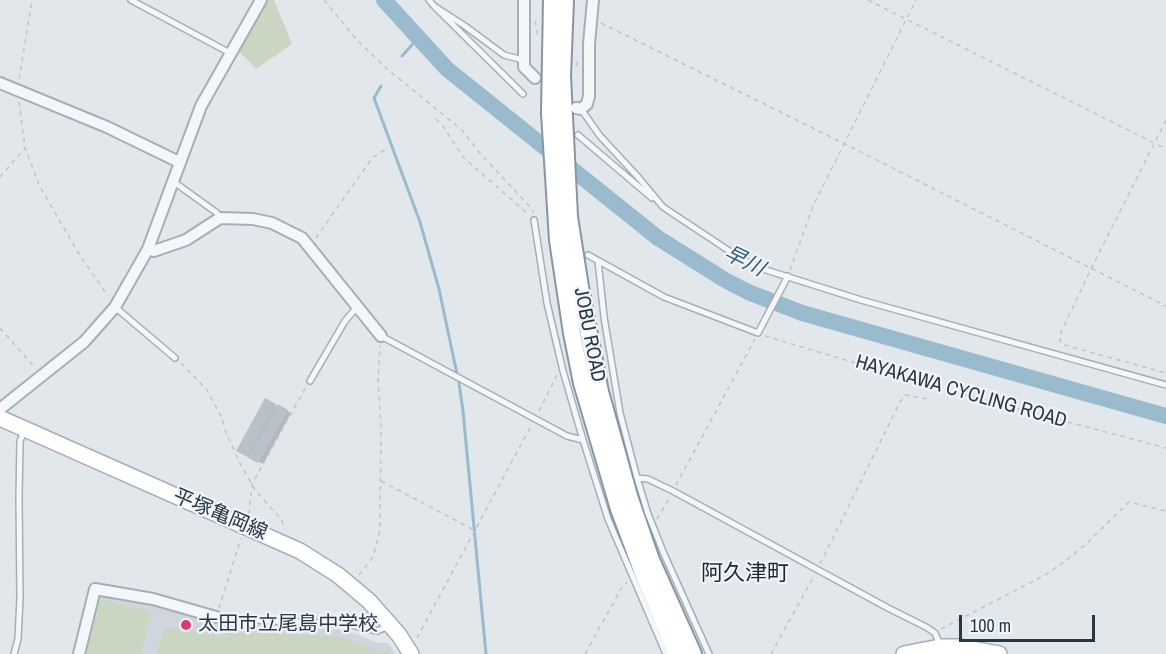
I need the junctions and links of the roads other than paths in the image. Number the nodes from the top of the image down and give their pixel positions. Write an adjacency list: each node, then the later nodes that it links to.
1 (131, 0): 9 (lane)
2 (261, 0): 9 (street)
3 (429, 0): 8 (lane)
4 (524, 0): 10 (street)
5 (552, 0): 15 (highway, JOBU ROAD)
6 (565, 0): 15 (highway, JOBU ROAD)
7 (593, 0): 14 (street)
8 (434, 6): 10 (lane); 13 (lane)
9 (231, 53): 17 (street)
10 (523, 60): 11 (street)
11 (535, 78)
12 (0, 83): 17 (street)
13 (523, 94)
14 (579, 109): 19 (lane)
15 (556, 118): 20 (highway, JOBU ROAD)
16 (578, 135): 19 (lane)
17 (179, 162): 18 (street)
18 (174, 182): 21 (lane); 23 (street)
19 (663, 207): 26 (lane)
20 (562, 213): 38 (highway, JOBU ROAD); 46 (highway, JOBU ROAD)
21 (220, 218): 23 (street); 28 (street)
22 (542, 224): 36 (lane)
23 (148, 249): 27 (street)
24 (588, 255): 25 (lane)
25 (598, 261): 26 (lane); 37 (lane)
26 (787, 277): 32 (lane)
27 (116, 306): 30 (lane); 33 (street)
28 (357, 307): 29 (street); 31 (lane)
29 (381, 336): 36 (lane)
30 (175, 358)
31 (310, 381)
32 (1166, 385)
33 (0, 409)
34 (0, 418): 35 (main road, 平塚亀岡線)
35 (25, 429): 40 (main road, 平塚亀岡線); 43 (lane)
36 (583, 440): 45 (lane)
37 (637, 478): 38 (lane); 41 (lane)
38 (658, 557): 47 (highway, JOBU ROAD); 48 (lane)
39 (216, 617): 40 (lane); 44 (street)
40 (391, 625): 42 (main road, 平塚亀岡線)
41 (938, 640): 49 (main road); 50 (main road)
42 (409, 650)
43 (14, 654)
44 (79, 654)
45 (666, 654)
46 (677, 654)
47 (693, 654)
48 (709, 654)
49 (904, 654)
50 (999, 654)

